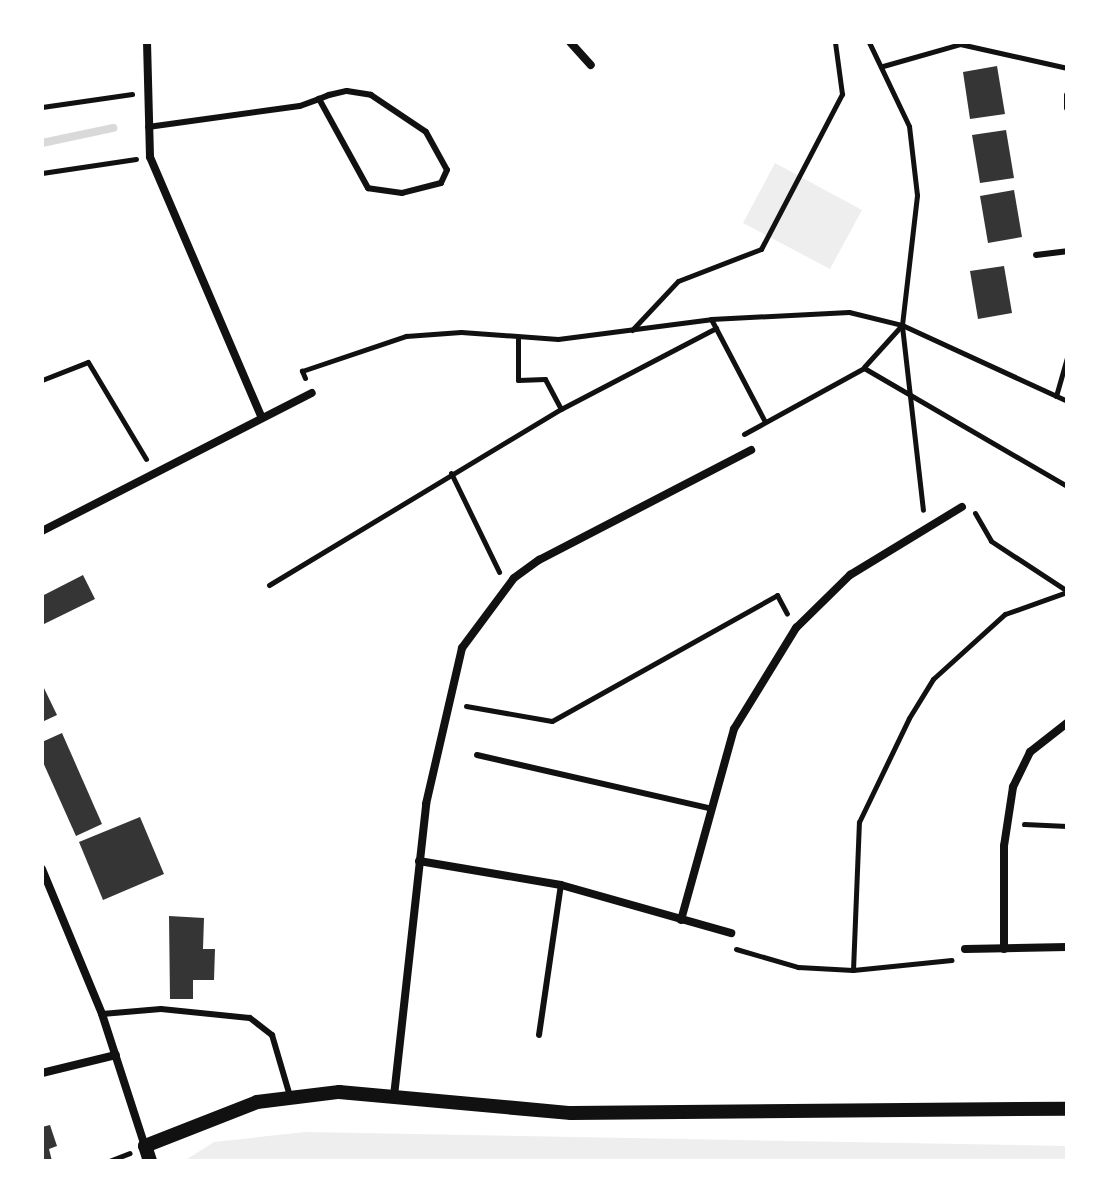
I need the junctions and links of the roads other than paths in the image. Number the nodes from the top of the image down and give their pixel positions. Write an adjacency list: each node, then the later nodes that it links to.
1 (147, 42): 7 (street)
2 (570, 42): 3 (street)
3 (591, 65)
4 (1067, 95): 6 (lane)
5 (319, 99): 5 (lane); 7 (lane)
6 (1067, 108)
7 (148, 127): 11 (street)
8 (1067, 251): 9 (lane)
9 (1036, 255)
10 (312, 393): 11 (street)
11 (261, 416): 14 (street)
12 (751, 450): 18 (street)
13 (962, 507): 17 (street)
14 (42, 531)
15 (1067, 723): 25 (street)
16 (477, 755): 17 (lane)
17 (709, 808): 21 (street)
18 (419, 861): 20 (street); 31 (street)
19 (42, 869): 26 (street)
20 (561, 885): 21 (street); 27 (lane)
21 (681, 920): 22 (street)
22 (731, 933)
23 (1067, 947): 25 (street)
24 (965, 949): 25 (street)
25 (1004, 949)
26 (102, 1014): 28 (street); 30 (lane)
27 (539, 1035)
28 (116, 1055): 29 (street); 33 (street)
29 (42, 1073)
30 (290, 1096): 31 (street); 33 (street)
31 (394, 1096): 32 (street)
32 (1067, 1109)
33 (147, 1154)

